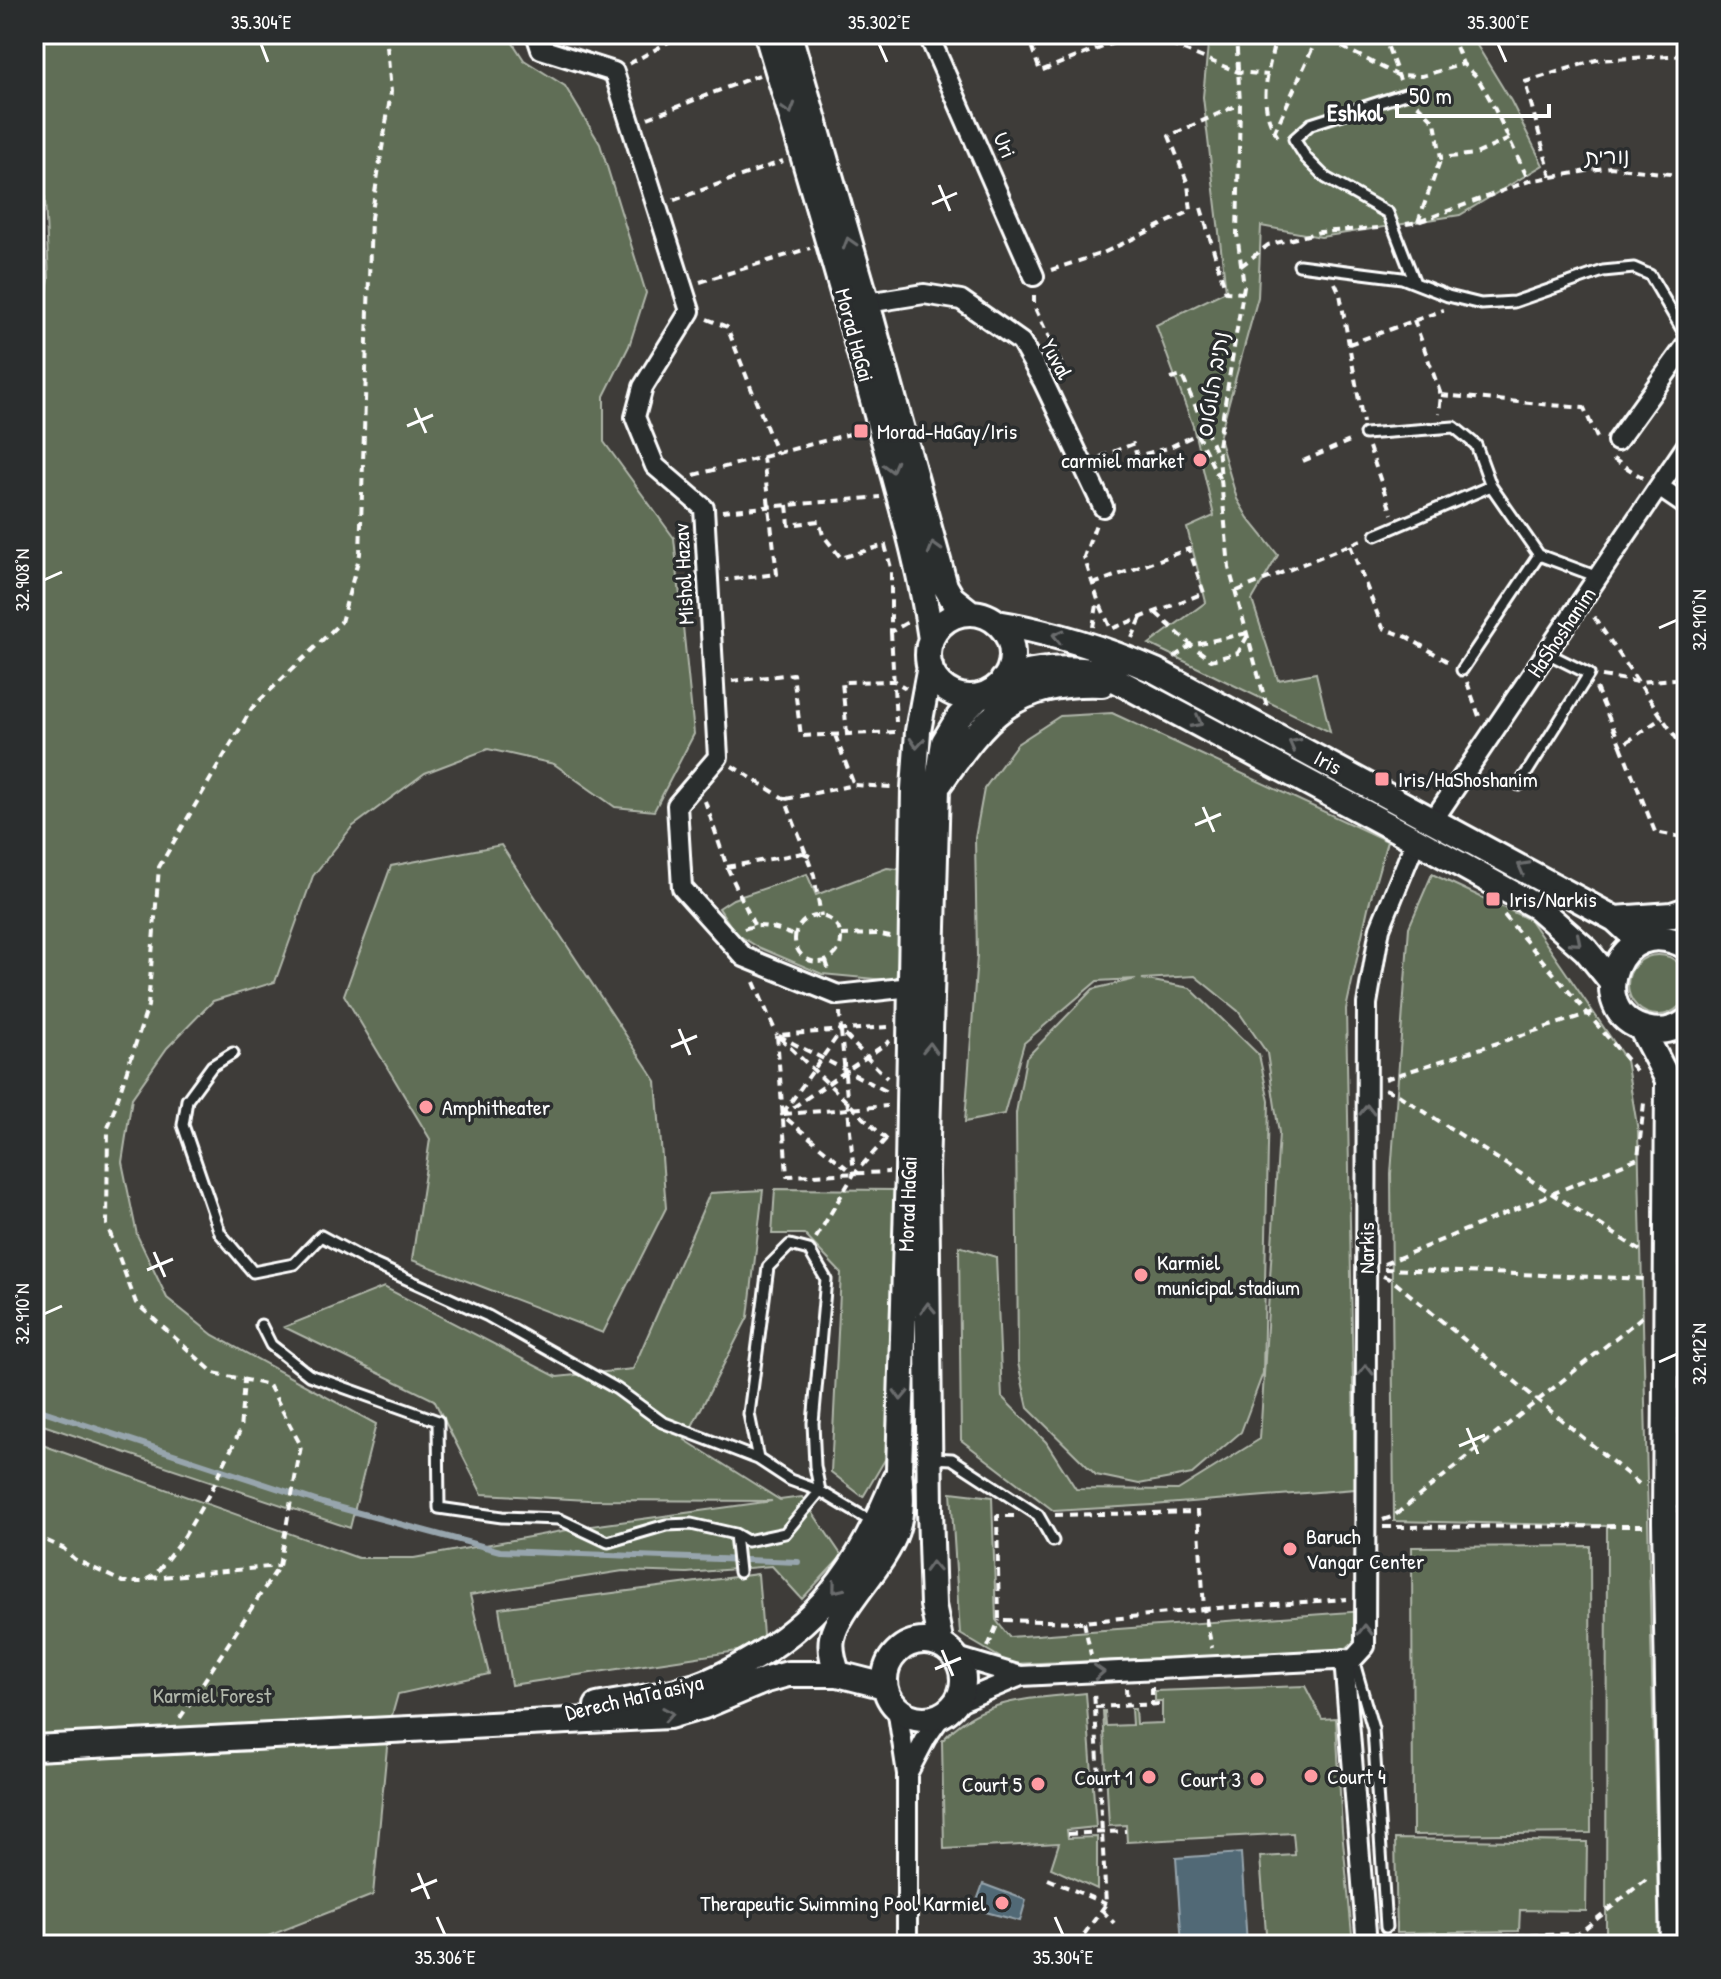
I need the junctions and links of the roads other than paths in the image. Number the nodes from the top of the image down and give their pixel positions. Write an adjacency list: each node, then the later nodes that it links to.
1 (536, 34): 40 (street, Mishol Hazav)
2 (767, 34): 24 (street, Morad HaGai, one-way to 24)
3 (789, 34): 9 (street, Morad HaGai, one-way to 3)
4 (928, 34): 7 (street, Uri)
5 (1408, 93): 8 (lane)
6 (1299, 265): 8 (lane)
7 (1034, 276)
8 (1415, 283): 10 (lane)
9 (867, 303): 18 (street, Yuval); 22 (street, Morad HaGai, one-way to 9)
10 (1687, 338)
11 (1687, 344): 13 (street)
12 (1365, 434): 15 (lane)
13 (1606, 445)
14 (1687, 445): 16 (street, HaShoshanim)
15 (1491, 486): 19 (lane); 20 (lane)
16 (1659, 487): 17 (street); 21 (street, HaShoshanim)
17 (1687, 506)
18 (1103, 507)
19 (1376, 535)
20 (1539, 555): 21 (lane); 27 (lane)
21 (1598, 577): 25 (street, HaShoshanim)
22 (971, 613): 23 (street); 24 (street)
23 (997, 623): 28 (street); 33 (street, Iris, one-way to 23)
24 (931, 639): 26 (street)
25 (1547, 653): 31 (lane); 33 (street, HaShoshanim)
26 (930, 666): 30 (street); 32 (street, Morad HaGai, one-way to 32)
27 (1462, 670)
28 (1003, 680): 29 (street, Iris); 30 (street)
29 (1128, 685): 32 (street); 34 (street, Iris, one-way to 34)
30 (979, 696): 32 (street, Morad HaGai)
31 (1519, 785)
32 (926, 788): 40 (street, Morad HaGai); 45 (street, Morad HaGai, one-way to 32)
33 (1434, 819): 36 (street, Iris, one-way to 33)
34 (1416, 840): 39 (street, Iris, one-way to 39); 55 (street, Narkis, one-way to 34)
35 (1687, 910): 36 (street)
36 (1615, 919): 38 (street, Iris)
37 (1683, 941): 38 (street)
38 (1640, 942): 39 (street)
39 (1612, 982): 42 (street)
40 (911, 987): 47 (street, Morad HaGai, one-way to 47)
41 (1687, 1021): 42 (street)
42 (1641, 1028): 67 (street)
43 (233, 1053): 46 (lane)
44 (261, 1325): 49 (lane)
45 (930, 1458): 51 (lane); 54 (street, Morad HaGai, one-way to 45)
46 (758, 1459): 48 (lane); 48 (lane)
47 (899, 1470): 50 (street, Derech HaTa'asiya); 53 (street, Morad HaGai)
48 (820, 1491): 49 (lane); 50 (lane)
49 (735, 1534): 52 (lane)
50 (872, 1535): 53 (street); 61 (street, Derech HaTa'asiya, one-way to 61)
51 (1053, 1541)
52 (739, 1572)
53 (870, 1578): 56 (street, Morad HaGai)
54 (947, 1650): 57 (street); 58 (street); 60 (street)
55 (1348, 1659): 57 (street, one-way to 55); 64 (lane); 66 (street, Narkis)
56 (838, 1674): 58 (street); 61 (street, Derech HaTa'asiya, one-way to 56)
57 (1021, 1676): 60 (street)
58 (885, 1686): 59 (street)
59 (897, 1708): 60 (street); 63 (street)
60 (948, 1709): 63 (street)
61 (507, 1723): 62 (street, Derech HaTa'asiya)
62 (34, 1748)
63 (907, 1774): 65 (street)
64 (1386, 1927)
65 (907, 1945)
66 (1367, 1945)
67 (1673, 1945)

